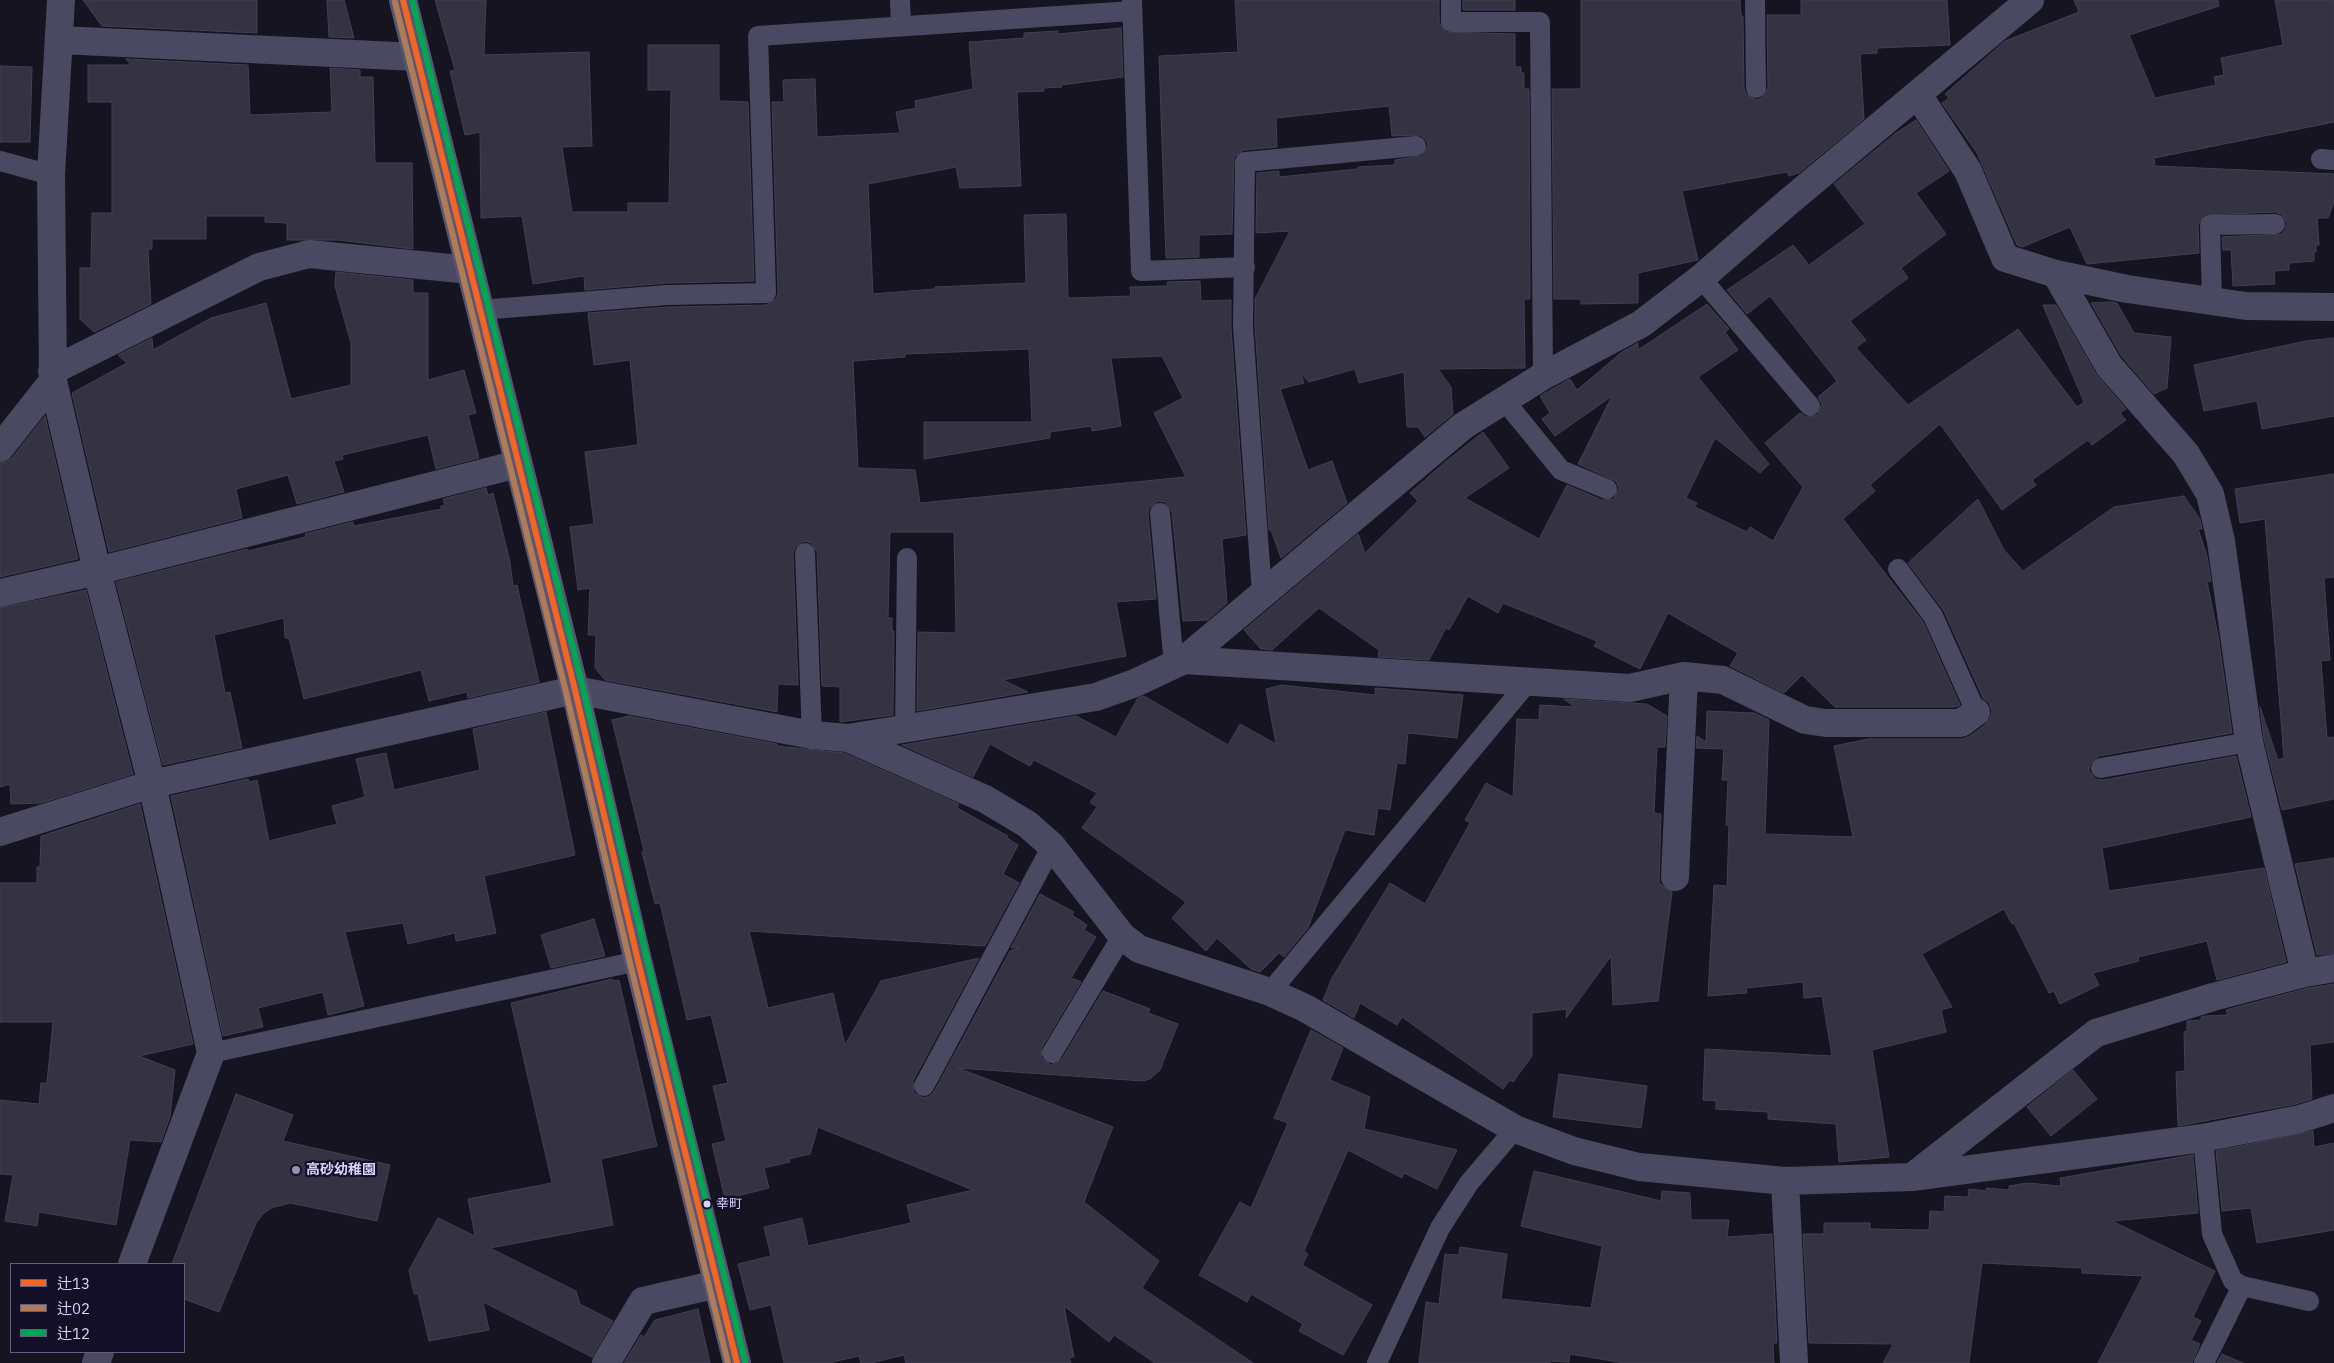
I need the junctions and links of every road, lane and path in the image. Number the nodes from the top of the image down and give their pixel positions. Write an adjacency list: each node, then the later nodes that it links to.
1 (62, 0): 9 (street)
2 (402, 0): 10 (main road)
3 (900, 0): 8 (lane)
4 (1451, 0): 25 (lane)
5 (1755, 0): 11 (lane)
6 (2030, 0): 12 (street)
7 (1132, 6): 8 (lane); 17 (lane)
8 (901, 26): 23 (lane)
9 (60, 40): 10 (street); 15 (street)
10 (417, 57): 18 (main road)
11 (1756, 88)
12 (1918, 95): 19 (street); 20 (street)
13 (1416, 146): 17 (lane)
14 (0, 161): 15 (lane)
15 (51, 175): 24 (street)
16 (2275, 224): 21 (lane)
17 (1245, 267): 37 (lane)
18 (470, 270): 23 (main road); 24 (street)
19 (2056, 274): 21 (street); 46 (street)
20 (1701, 278): 25 (street); 27 (lane)
21 (2212, 301): 22 (street)
22 (2334, 307)
23 (480, 310): 29 (main road)
24 (52, 376): 28 (street); 35 (street)
25 (1543, 376): 26 (street)
26 (1504, 400): 30 (lane); 37 (street)
27 (1810, 406)
28 (0, 448)
29 (518, 464): 35 (street); 41 (main road)
30 (1607, 489)
31 (1160, 513): 38 (lane)
32 (805, 553): 44 (lane)
33 (907, 558): 43 (lane)
34 (1898, 569): 42 (lane)
35 (97, 571): 36 (street); 48 (street)
36 (0, 593)
37 (1262, 594): 38 (street)
38 (1179, 662): 40 (street); 43 (street)
39 (1684, 676): 40 (street); 42 (street); 51 (street)
40 (1528, 682): 56 (lane)
41 (575, 690): 44 (street); 48 (street); 53 (main road)
42 (1976, 712)
43 (905, 728): 45 (street)
44 (812, 735): 45 (street)
45 (848, 738): 50 (street)
46 (2249, 742): 47 (lane); 55 (street)
47 (2101, 768)
48 (152, 784): 49 (street); 57 (street)
49 (0, 832)
50 (1052, 846): 52 (street); 59 (lane)
51 (1675, 877)
52 (1122, 936): 56 (street); 58 (lane)
53 (638, 960): 57 (lane); 66 (main road)
54 (2334, 968): 55 (street)
55 (2305, 974): 63 (street)
56 (1270, 992): 61 (street)
57 (211, 1053): 65 (street)
58 (1052, 1053)
59 (924, 1086)
60 (2334, 1108): 62 (street)
61 (1515, 1129): 64 (street); 71 (lane)
62 (2203, 1138): 63 (street); 67 (lane)
63 (1912, 1177): 64 (street)
64 (1785, 1181): 72 (street)
65 (132, 1263)
66 (718, 1284): 69 (street); 70 (main road)
67 (2242, 1286): 68 (lane); 73 (lane)
68 (2309, 1301)
69 (606, 1363)
70 (737, 1363)
71 (1377, 1363)
72 (1794, 1363)
73 (2204, 1363)

